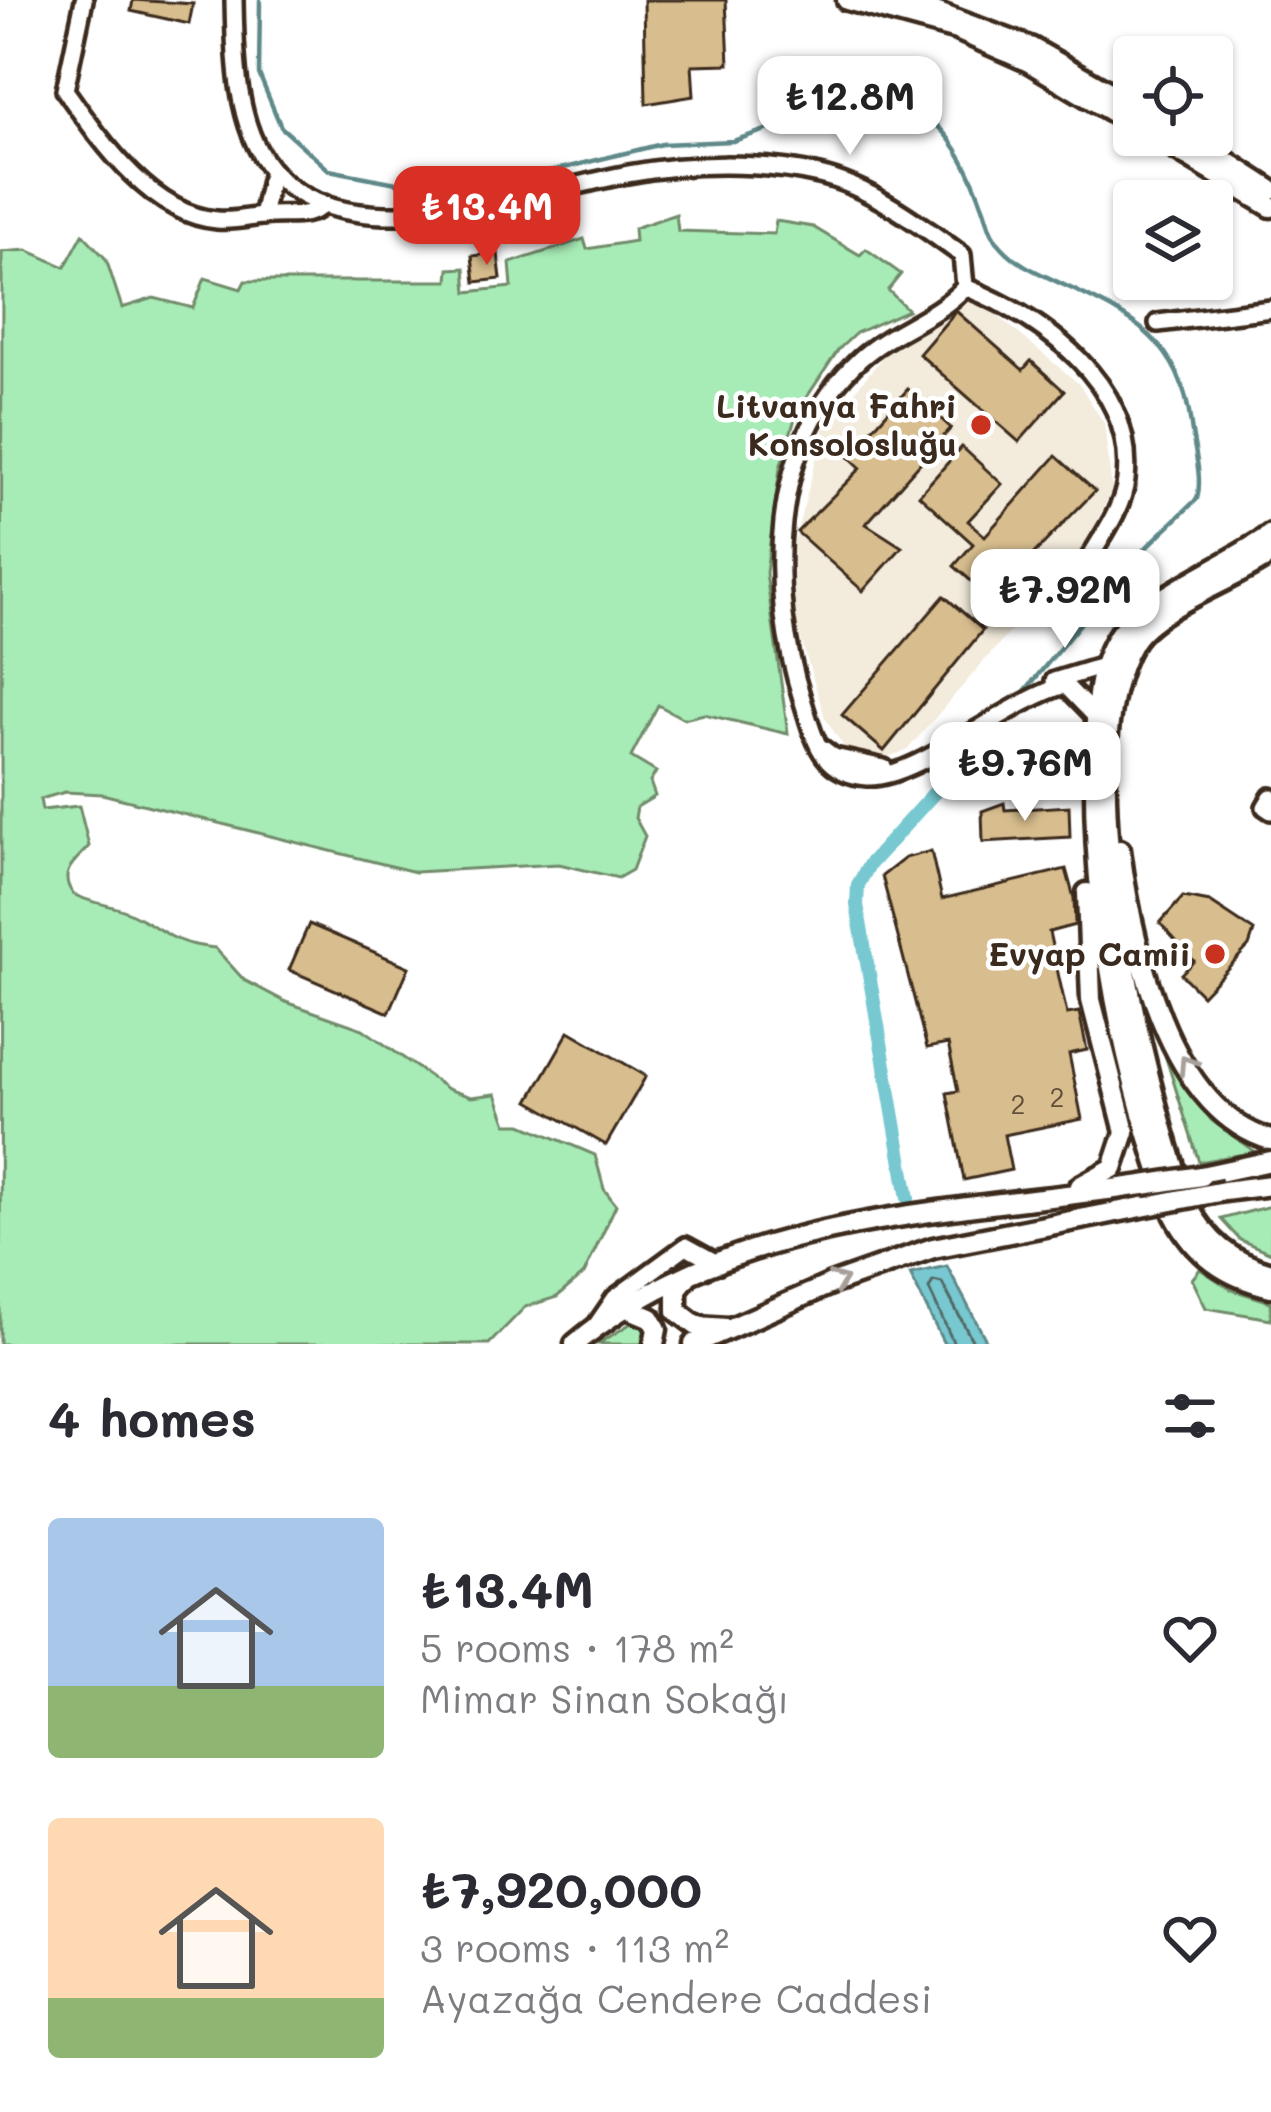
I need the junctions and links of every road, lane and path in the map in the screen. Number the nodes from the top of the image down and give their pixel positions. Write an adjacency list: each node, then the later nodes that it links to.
1 (84, 0): 13 (street)
2 (234, 0): 9 (street)
3 (848, 0): 6 (main road)
4 (903, 0): 5 (main road)
5 (1113, 94)
6 (1113, 112)
7 (1186, 156): 12 (main road)
8 (1218, 156): 10 (main road)
9 (272, 171): 11 (street); 13 (street)
10 (1271, 190)
11 (324, 204): 13 (street); 14 (street)
12 (1271, 208)
13 (262, 216)
14 (964, 287): 19 (street); 21 (street)
15 (1271, 309): 16 (street)
16 (1158, 323)
17 (1271, 534): 20 (main road)
18 (1271, 554): 23 (main road)
19 (1086, 564)
20 (1103, 666): 21 (street); 22 (main road)
21 (1044, 688): 22 (street)
22 (1096, 718): 26 (main road)
23 (1110, 777): 27 (main road, one-way to 23); 32 (main road)
24 (1271, 796): 25 (street)
25 (1271, 811)
26 (1094, 853): 30 (main road); 34 (main road)
27 (1271, 1139)
28 (1271, 1161): 30 (main road, bridge)
29 (1267, 1183): 37 (main road, one-way to 29, bridge)
30 (1049, 1196): 31 (main road)
31 (719, 1264): 33 (main road); 36 (street)
32 (1271, 1273)
33 (687, 1276): 35 (main road); 37 (main road)
34 (1271, 1287)
35 (625, 1307): 36 (main road); 39 (main road)
36 (595, 1327): 38 (main road)
37 (732, 1328): 40 (main road)
38 (575, 1344)
39 (654, 1344)
40 (694, 1344)

